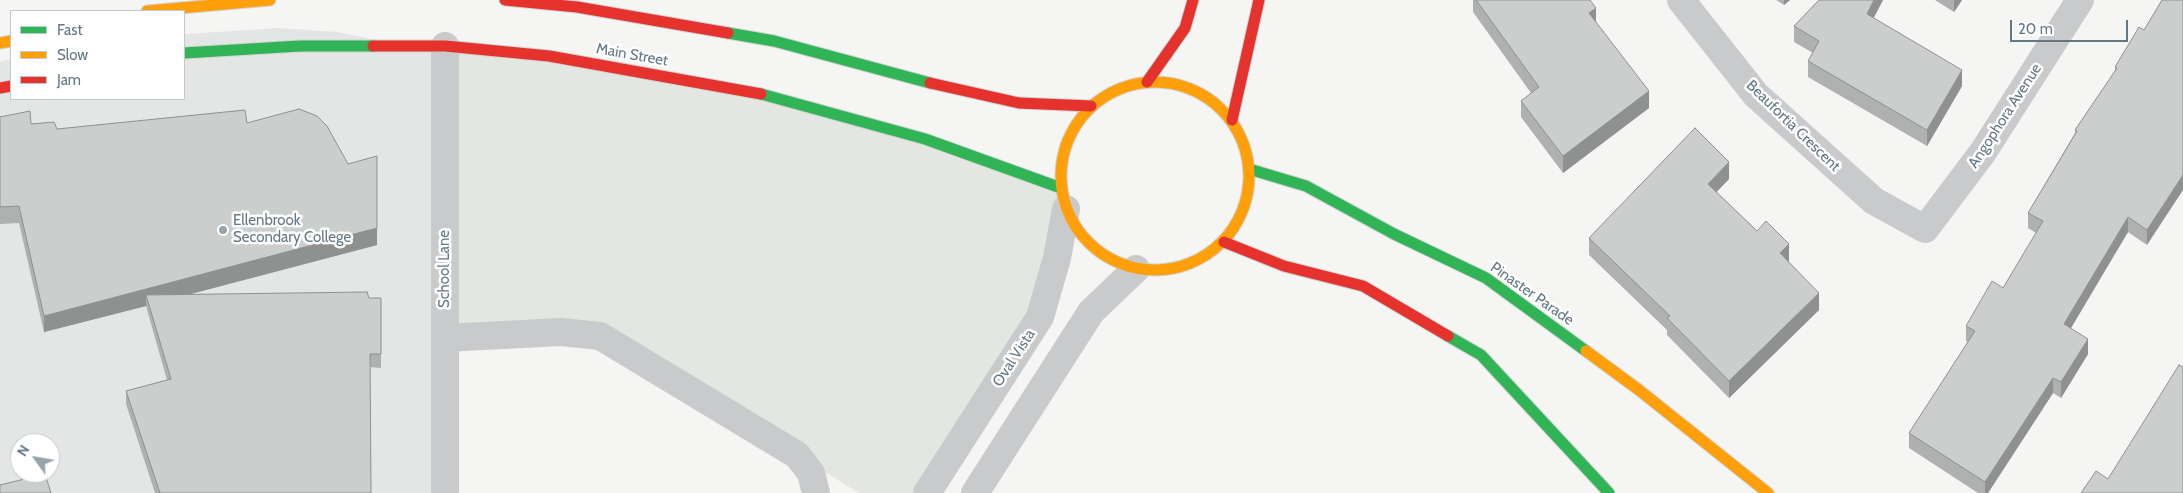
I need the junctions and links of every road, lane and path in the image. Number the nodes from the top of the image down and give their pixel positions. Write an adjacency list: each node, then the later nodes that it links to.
1 (270, 0): 7 (main road)
2 (505, 0): 11 (main road)
3 (1193, 0): 10 (main road)
4 (1260, 0): 12 (main road)
5 (1681, 0): 15 (street, Beaufortia Crescent)
6 (2080, 0): 15 (street, Angophora Avenue)
7 (158, 10)
8 (446, 46): 9 (main road, Main Street); 14 (main road, Main Street); 18 (street, School Lane)
9 (185, 53)
10 (1147, 82): 11 (main road); 12 (main road)
11 (1092, 106): 14 (main road)
12 (1232, 120): 13 (main road)
13 (1249, 169): 16 (main road); 24 (main road, Pinaster Parade)
14 (1063, 198): 17 (main road); 21 (street, Oval Vista)
15 (1925, 229)
16 (1224, 242): 17 (main road); 23 (main road)
17 (1136, 269): 22 (street)
18 (445, 338): 19 (street, School Lane); 20 (street)
19 (445, 493)
20 (816, 493)
21 (927, 493)
22 (975, 493)
23 (1609, 493)
24 (1768, 493)

